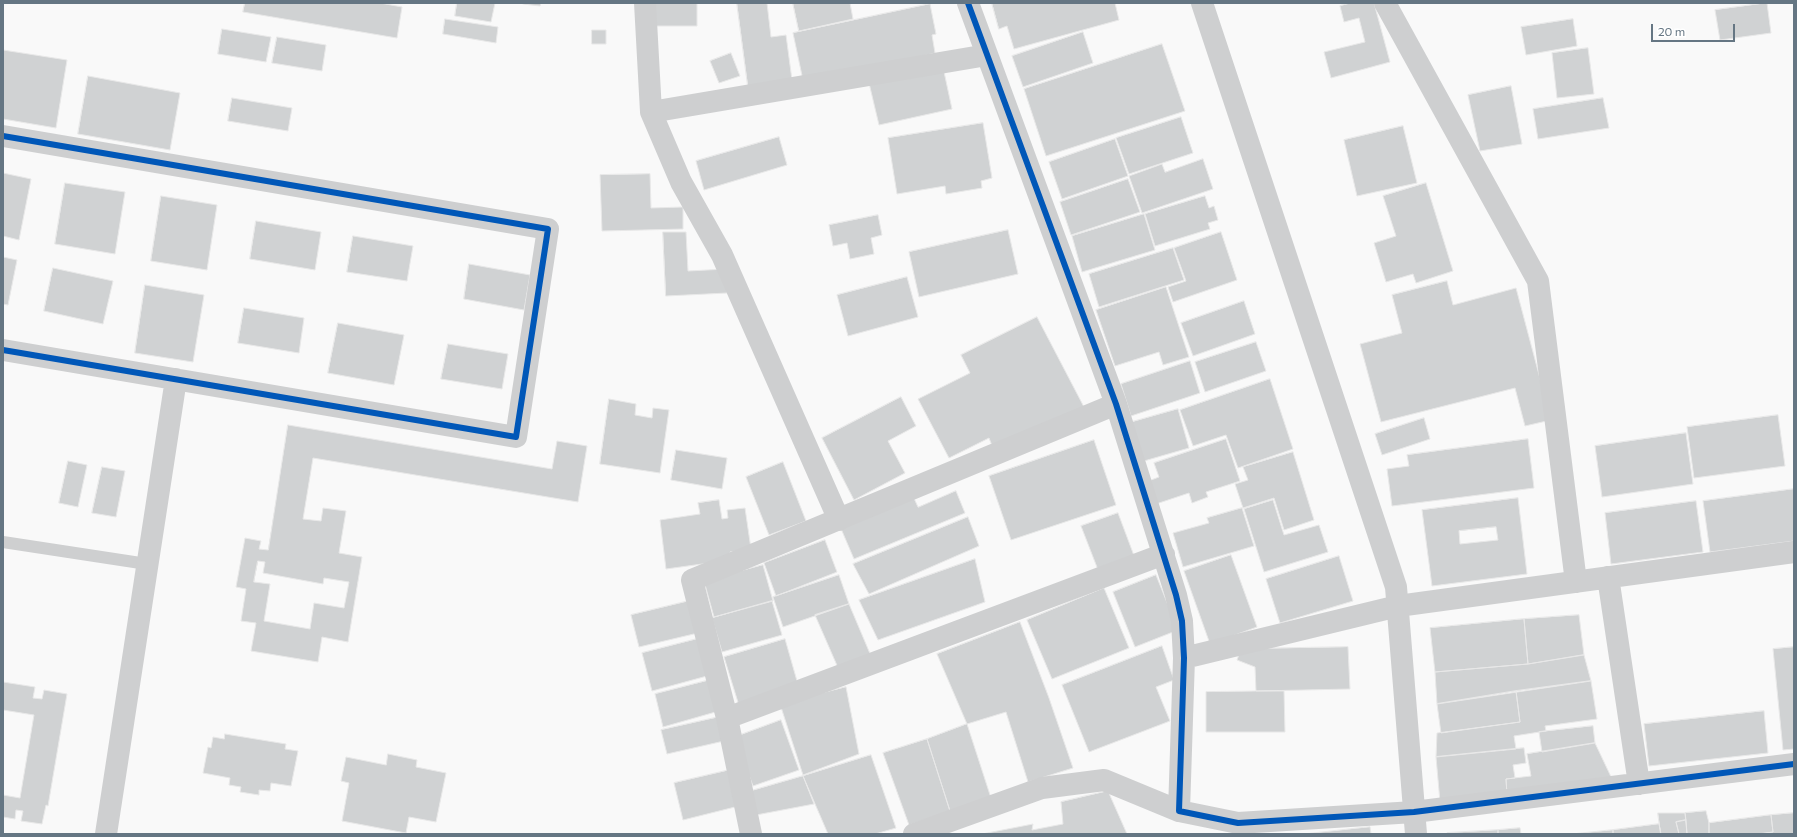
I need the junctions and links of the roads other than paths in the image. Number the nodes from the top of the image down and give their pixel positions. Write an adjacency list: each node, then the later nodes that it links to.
1 (645, 3): 6 (street)
2 (968, 3): 5 (street)
3 (1202, 3): 18 (street)
4 (1385, 3): 17 (street)
5 (987, 55): 6 (street); 10 (street)
6 (651, 112): 11 (street)
7 (3, 136): 9 (street)
8 (3, 350): 9 (street)
9 (176, 379): 15 (street)
10 (1116, 404): 11 (street); 14 (street)
11 (839, 520): 20 (street)
12 (3, 542): 15 (lane)
13 (1794, 552): 16 (street)
14 (1164, 554): 19 (street); 20 (street)
15 (147, 564): 26 (street)
16 (1608, 577): 17 (street); 22 (street)
17 (1576, 582): 18 (street)
18 (1398, 606): 19 (street); 24 (street)
19 (1184, 658): 23 (street)
20 (727, 718): 27 (street)
21 (1794, 764): 22 (street)
22 (1639, 784): 24 (street)
23 (1179, 811): 25 (street); 28 (street)
24 (1414, 812): 25 (street); 29 (street)
25 (1239, 829)
26 (106, 834)
27 (751, 834)
28 (914, 834)
29 (1416, 834)

